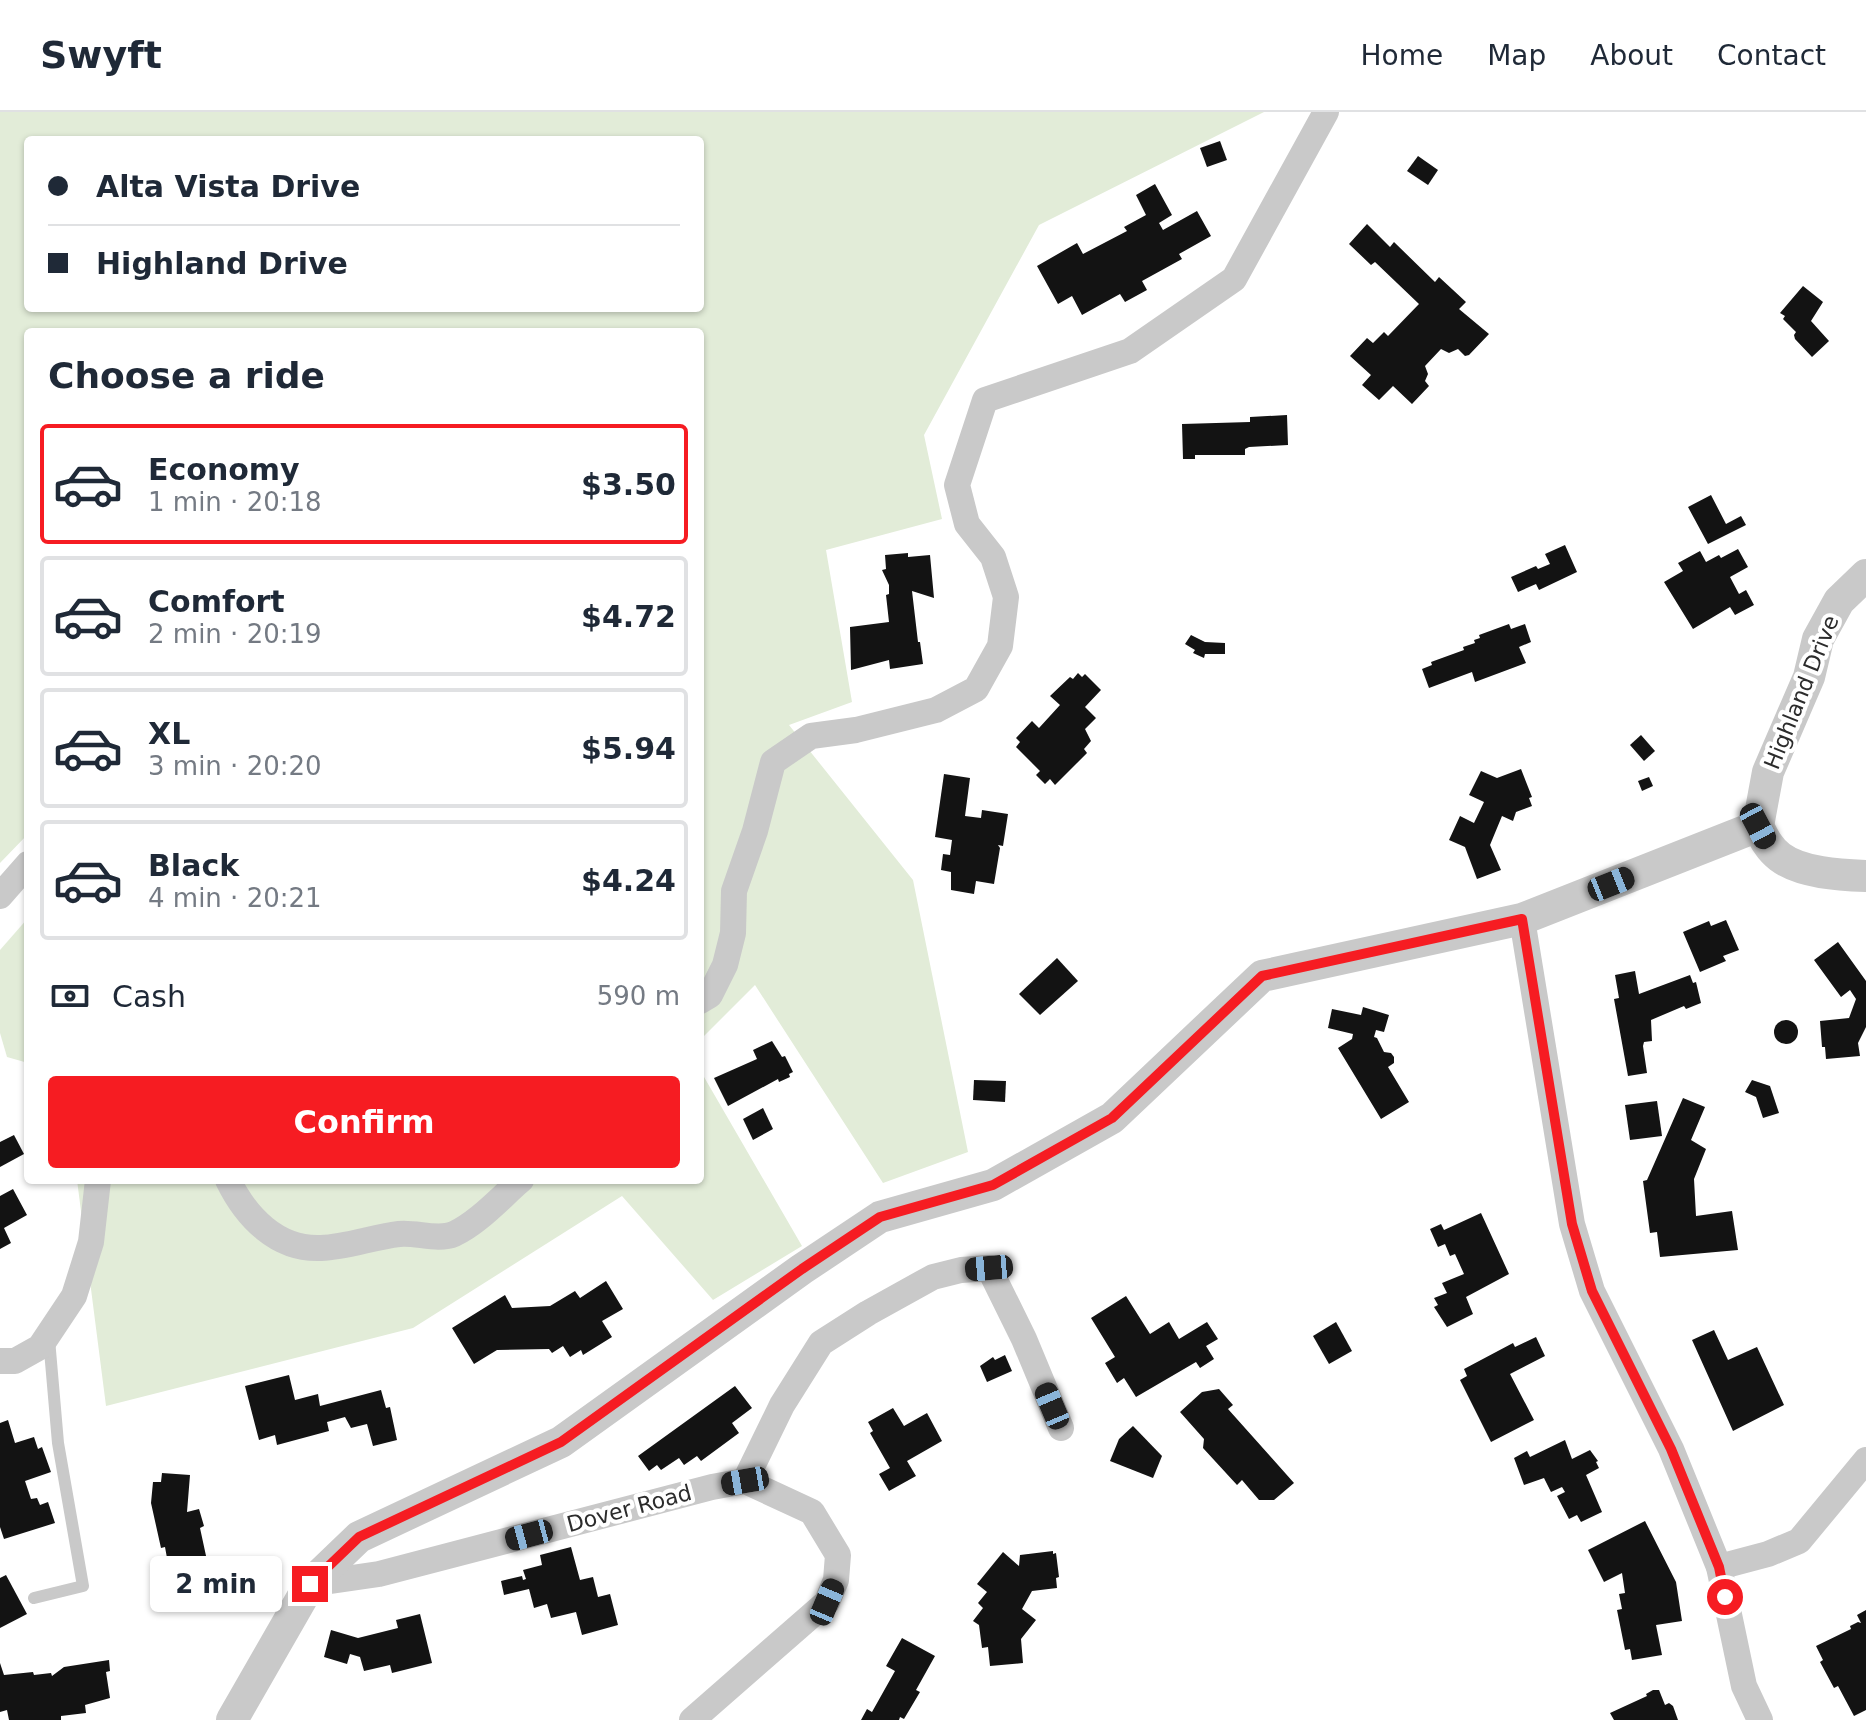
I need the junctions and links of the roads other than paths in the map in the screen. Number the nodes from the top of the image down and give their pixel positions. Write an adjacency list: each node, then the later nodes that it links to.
1 (1326, 112): 8 (street)
2 (1866, 575): 3 (street, Highland Drive)
3 (1758, 826): 5 (street); 7 (street)
4 (24, 869): 6 (street)
5 (1866, 876)
6 (0, 896)
7 (1522, 919): 17 (street); 18 (street)
8 (704, 999)
9 (98, 1184): 12 (street)
10 (230, 1184): 11 (street)
11 (517, 1184)
12 (49, 1334): 13 (street); 19 (lane)
13 (0, 1361)
14 (1061, 1428): 16 (street)
15 (1866, 1460): 17 (street)
16 (745, 1481): 18 (street, Dover Road); 21 (street)
17 (1719, 1567): 22 (street)
18 (310, 1584): 20 (street)
19 (34, 1598)
20 (232, 1720)
21 (692, 1720)
22 (1760, 1720)

